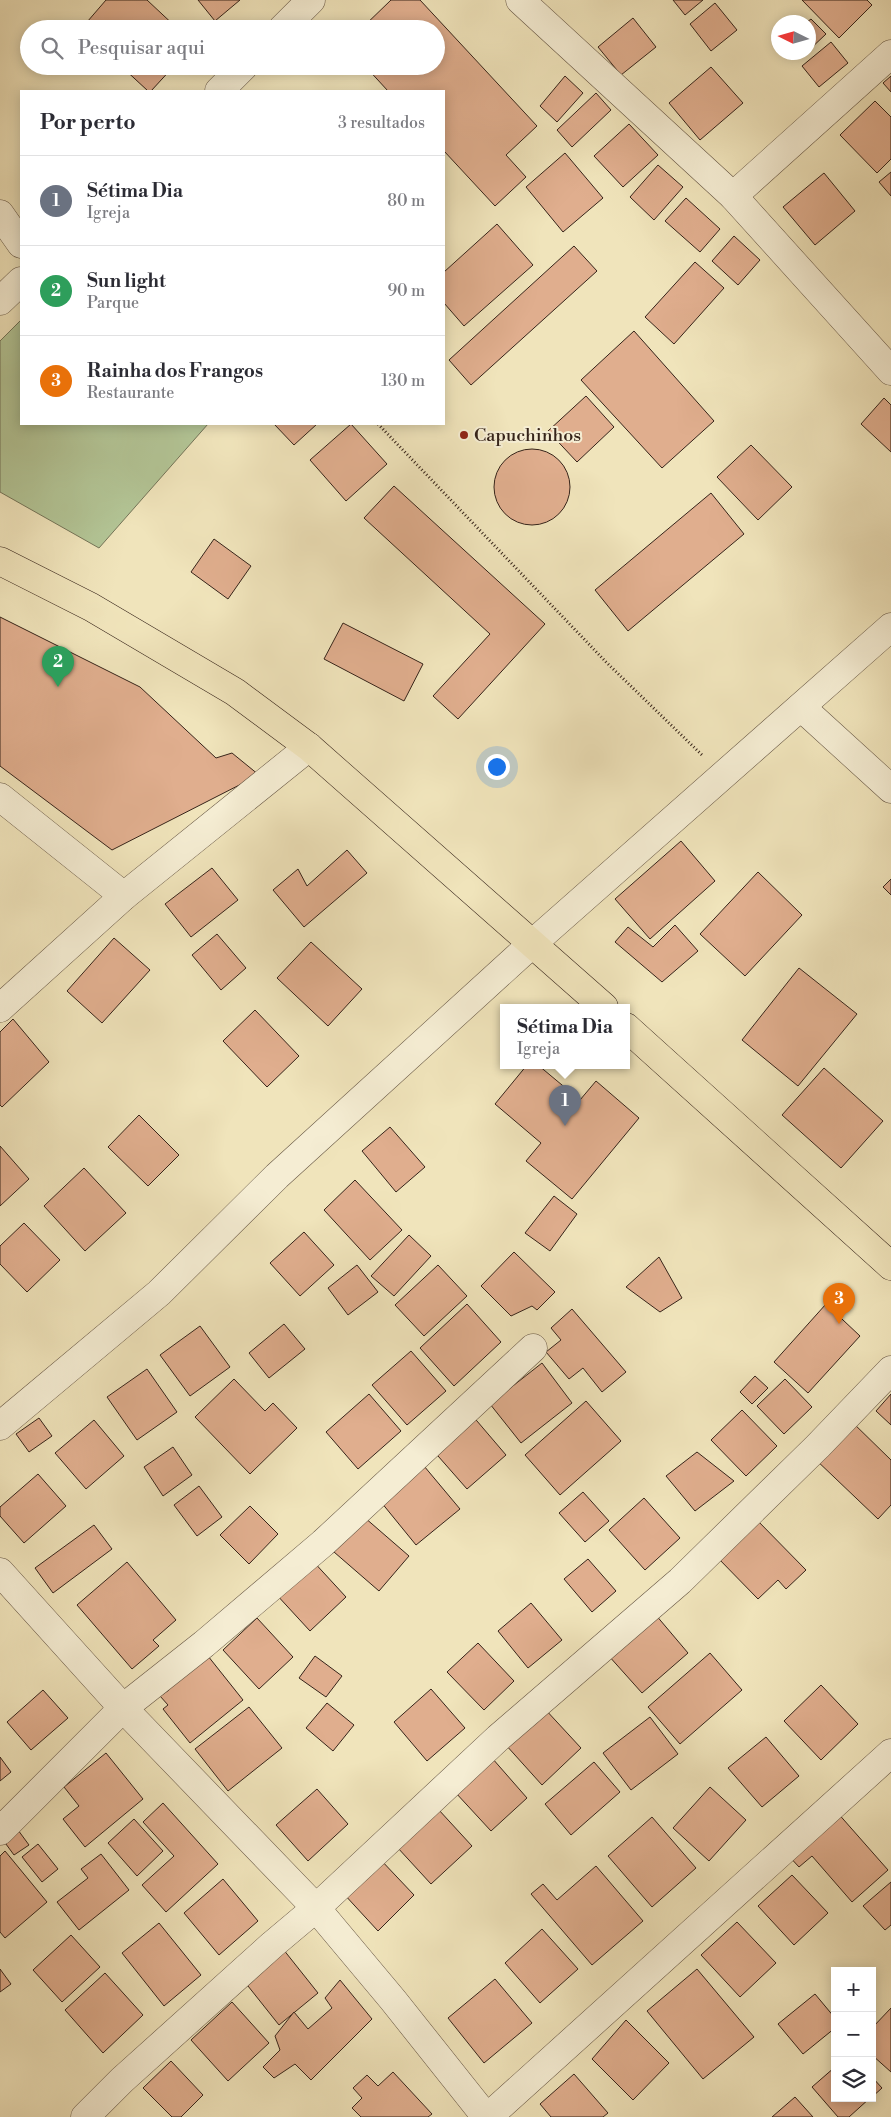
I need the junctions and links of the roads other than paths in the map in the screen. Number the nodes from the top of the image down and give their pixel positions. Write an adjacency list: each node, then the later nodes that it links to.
1 (311, 0): 3 (street)
2 (520, 0): 7 (street)
3 (291, 20)
4 (891, 54): 7 (street)
5 (235, 75): 6 (street)
6 (221, 90)
7 (733, 196): 12 (street)
8 (0, 214): 9 (street)
9 (20, 243)
10 (20, 282): 11 (street)
11 (0, 301)
12 (891, 371)
13 (0, 561): 16 (main road)
14 (891, 627): 15 (street)
15 (801, 707): 17 (street); 20 (street)
16 (309, 747): 19 (street); 20 (main road)
17 (891, 789)
18 (0, 797): 19 (street)
19 (124, 896): 22 (street)
20 (533, 943): 21 (main road); 27 (street)
21 (601, 1004)
22 (0, 1008)
23 (630, 1031): 24 (main road)
24 (891, 1266)
25 (533, 1348): 29 (street)
26 (891, 1370): 32 (street)
27 (0, 1426)
28 (0, 1572): 29 (street)
29 (123, 1708): 31 (street); 32 (street)
30 (891, 1753): 34 (street)
31 (0, 1831)
32 (316, 1908): 33 (street); 34 (street)
33 (85, 2117)
34 (487, 2117)

